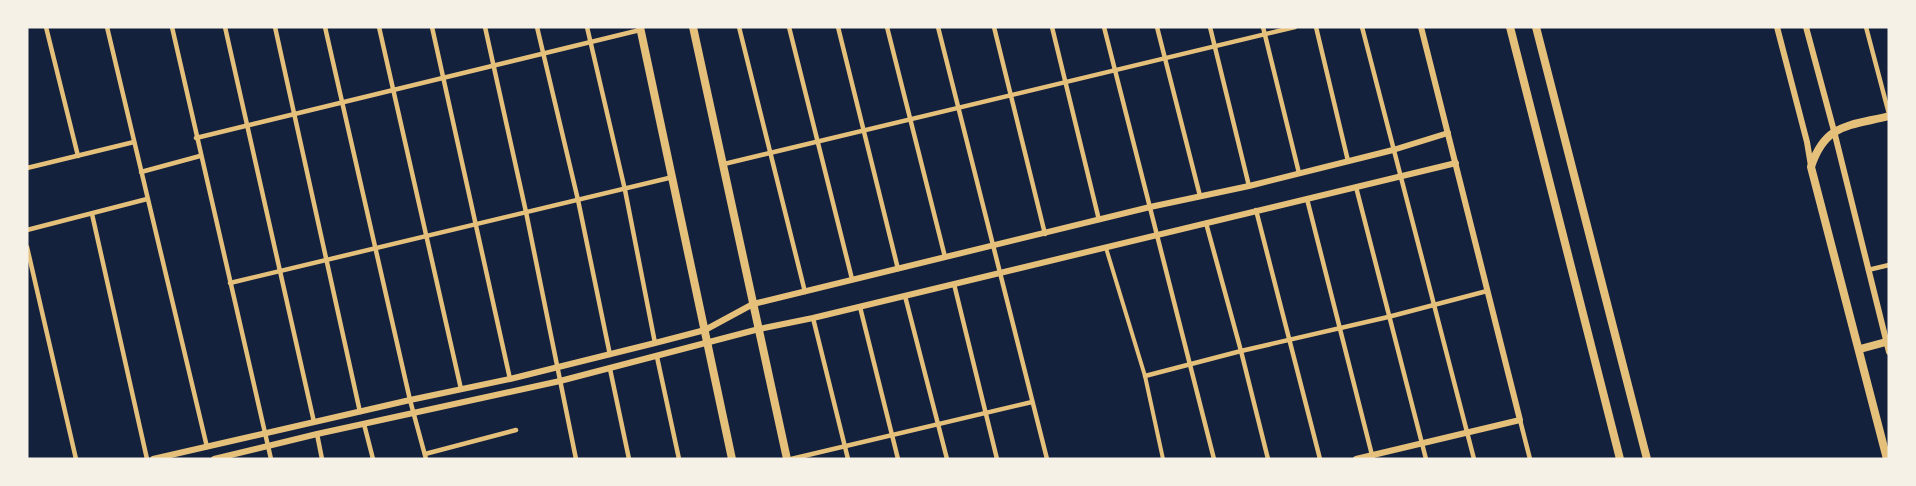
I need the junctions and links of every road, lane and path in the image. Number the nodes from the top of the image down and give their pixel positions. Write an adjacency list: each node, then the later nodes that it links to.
1 (46, 27): 59 (street)
2 (107, 27): 56 (street)
3 (172, 27): 54 (street)
4 (225, 27): 50 (street)
5 (274, 27): 47 (street)
6 (325, 27): 45 (street)
7 (379, 27): 43 (street)
8 (432, 27): 41 (street)
9 (485, 27): 39 (street)
10 (537, 27): 37 (street)
11 (587, 27): 35 (street)
12 (693, 27): 63 (main road)
13 (739, 27): 58 (street)
14 (789, 27): 55 (street)
15 (838, 27): 51 (street)
16 (887, 27): 49 (street)
17 (938, 27): 46 (street)
18 (994, 27): 44 (street)
19 (1052, 27): 42 (street)
20 (1104, 27): 40 (street)
21 (1157, 27): 38 (street)
22 (1210, 27): 36 (street)
23 (1263, 27): 34 (street)
24 (1295, 27): 34 (street)
25 (1316, 27): 61 (street)
26 (1362, 27): 57 (street)
27 (1421, 27): 53 (street)
28 (1510, 27): 174 (main road)
29 (1536, 27): 175 (main road)
30 (1777, 27): 64 (street)
31 (1806, 27): 52 (street)
32 (1866, 27): 48 (street)
33 (640, 28): 35 (street); 68 (main road)
34 (1265, 34): 36 (street); 67 (street)
35 (590, 42): 37 (street); 72 (street)
36 (1215, 46): 38 (street); 70 (street)
37 (543, 53): 39 (street); 76 (street)
38 (1165, 59): 40 (street); 73 (street)
39 (495, 65): 41 (street); 79 (street)
40 (1115, 70): 42 (street); 77 (street)
41 (444, 78): 43 (street); 83 (street)
42 (1065, 82): 44 (street); 81 (street)
43 (393, 90): 45 (street); 87 (street)
44 (1010, 95): 46 (street); 85 (street)
45 (342, 102): 47 (street); 91 (street)
46 (959, 107): 49 (street); 88 (street)
47 (294, 114): 50 (street); 93 (street)
48 (1889, 115): 52 (main road)
49 (910, 119): 51 (street); 92 (street)
50 (246, 125): 54 (street); 97 (street)
51 (864, 130): 55 (street); 95 (street)
52 (1834, 131): 64 (main road); 96 (street)
53 (1448, 133): 57 (street); 62 (street)
54 (196, 138): 60 (street)
55 (817, 141): 58 (street); 99 (street)
56 (134, 142): 59 (street); 66 (street)
57 (1393, 150): 61 (street); 69 (street)
58 (770, 153): 63 (street); 103 (street)
59 (78, 156): 65 (street)
60 (201, 156): 66 (street); 100 (street)
61 (1348, 161): 67 (street)
62 (1456, 163): 69 (street); 102 (street)
63 (724, 164): 105 (main road)
64 (1811, 167): 117 (main road)
65 (27, 168)
66 (141, 172): 74 (street)
67 (1299, 173): 70 (street)
68 (673, 177): 72 (street); 112 (main road)
69 (1402, 177): 71 (street); 106 (street)
70 (1249, 186): 73 (street)
71 (1356, 187): 75 (street); 108 (street)
72 (624, 190): 76 (street); 115 (street)
73 (1200, 196): 77 (street)
74 (147, 199): 80 (street); 145 (street)
75 (1307, 199): 78 (street); 110 (street)
76 (578, 200): 79 (street); 120 (street)
77 (1150, 207): 81 (street); 86 (street)
78 (1256, 210): 82 (street); 113 (street)
79 (526, 212): 83 (street); 123 (street)
80 (92, 214): 84 (street); 150 (street)
81 (1099, 220): 85 (street)
82 (1206, 223): 86 (street); 118 (street)
83 (476, 224): 87 (street); 126 (street)
84 (27, 230)
85 (1045, 234): 88 (street)
86 (1157, 234): 90 (street); 122 (street)
87 (426, 235): 91 (street); 128 (street)
88 (992, 246): 92 (street); 98 (street)
89 (27, 247): 149 (street)
90 (1106, 247): 98 (street); 125 (street)
91 (375, 248): 93 (street); 129 (street)
92 (945, 257): 95 (street)
93 (326, 260): 97 (street); 131 (street)
94 (1889, 265): 96 (street)
95 (898, 269): 99 (street)
96 (1868, 270): 114 (street)
97 (281, 271): 100 (street); 135 (street)
98 (999, 273): 101 (street); 130 (street)
99 (852, 279): 103 (street)
100 (230, 283): 139 (street)
101 (954, 284): 104 (street); 133 (street)
102 (1487, 291): 106 (street); 134 (street)
103 (805, 292): 105 (street)
104 (905, 296): 107 (street); 136 (street)
105 (753, 304): 111 (main road); 112 (street)
106 (1433, 305): 108 (street); 140 (street)
107 (860, 307): 109 (street); 142 (street)
108 (1388, 317): 110 (street); 143 (street)
109 (813, 318): 111 (street); 144 (street)
110 (1339, 328): 113 (street); 148 (street)
111 (759, 329): 116 (street); 160 (main road)
112 (705, 330): 115 (street); 116 (main road)
113 (1290, 341): 118 (street); 169 (street)
114 (1886, 342): 117 (main road); 119 (street)
115 (655, 343): 120 (street)
116 (708, 343): 121 (street); 159 (main road)
117 (1860, 349): 176 (main road)
118 (1241, 351): 122 (street); 168 (street)
119 (1889, 352)
120 (610, 355): 123 (street)
121 (657, 357): 124 (street); 158 (street)
122 (1190, 365): 125 (street); 167 (street)
123 (559, 367): 126 (street); 127 (street)
124 (610, 369): 127 (street); 157 (street)
125 (1145, 376): 166 (street)
126 (510, 380): 128 (street)
127 (560, 381): 132 (street); 156 (street)
128 (461, 389): 129 (street)
129 (410, 400): 131 (street); 132 (street)
130 (1032, 402): 133 (street); 165 (street)
131 (360, 412): 135 (street)
132 (414, 413): 137 (street); 147 (street)
133 (986, 413): 136 (street); 164 (street)
134 (1520, 420): 140 (street); 173 (street)
135 (314, 422): 139 (street)
136 (938, 423): 142 (street); 163 (street)
137 (364, 424): 141 (street); 155 (street)
138 (516, 430): 147 (street)
139 (265, 432): 145 (street); 146 (street)
140 (1467, 433): 143 (street); 172 (street)
141 (316, 434): 146 (street); 154 (street)
142 (892, 435): 144 (street); 162 (street)
143 (1422, 444): 148 (street); 171 (street)
144 (845, 446): 160 (street); 161 (street)
145 (207, 447): 151 (street)
146 (269, 447): 152 (street); 153 (street)
147 (426, 457)
148 (1372, 457): 170 (street)
149 (76, 459)
150 (147, 459)
151 (153, 459)
152 (214, 459)
153 (271, 459)
154 (322, 459)
155 (373, 459)
156 (576, 459)
157 (629, 459)
158 (679, 459)
159 (732, 459)
160 (789, 459)
161 (848, 459)
162 (898, 459)
163 (947, 459)
164 (997, 459)
165 (1047, 459)
166 (1163, 459)
167 (1214, 459)
168 (1268, 459)
169 (1320, 459)
170 (1356, 459)
171 (1426, 459)
172 (1474, 459)
173 (1530, 459)
174 (1620, 459)
175 (1647, 459)
176 (1887, 459)

